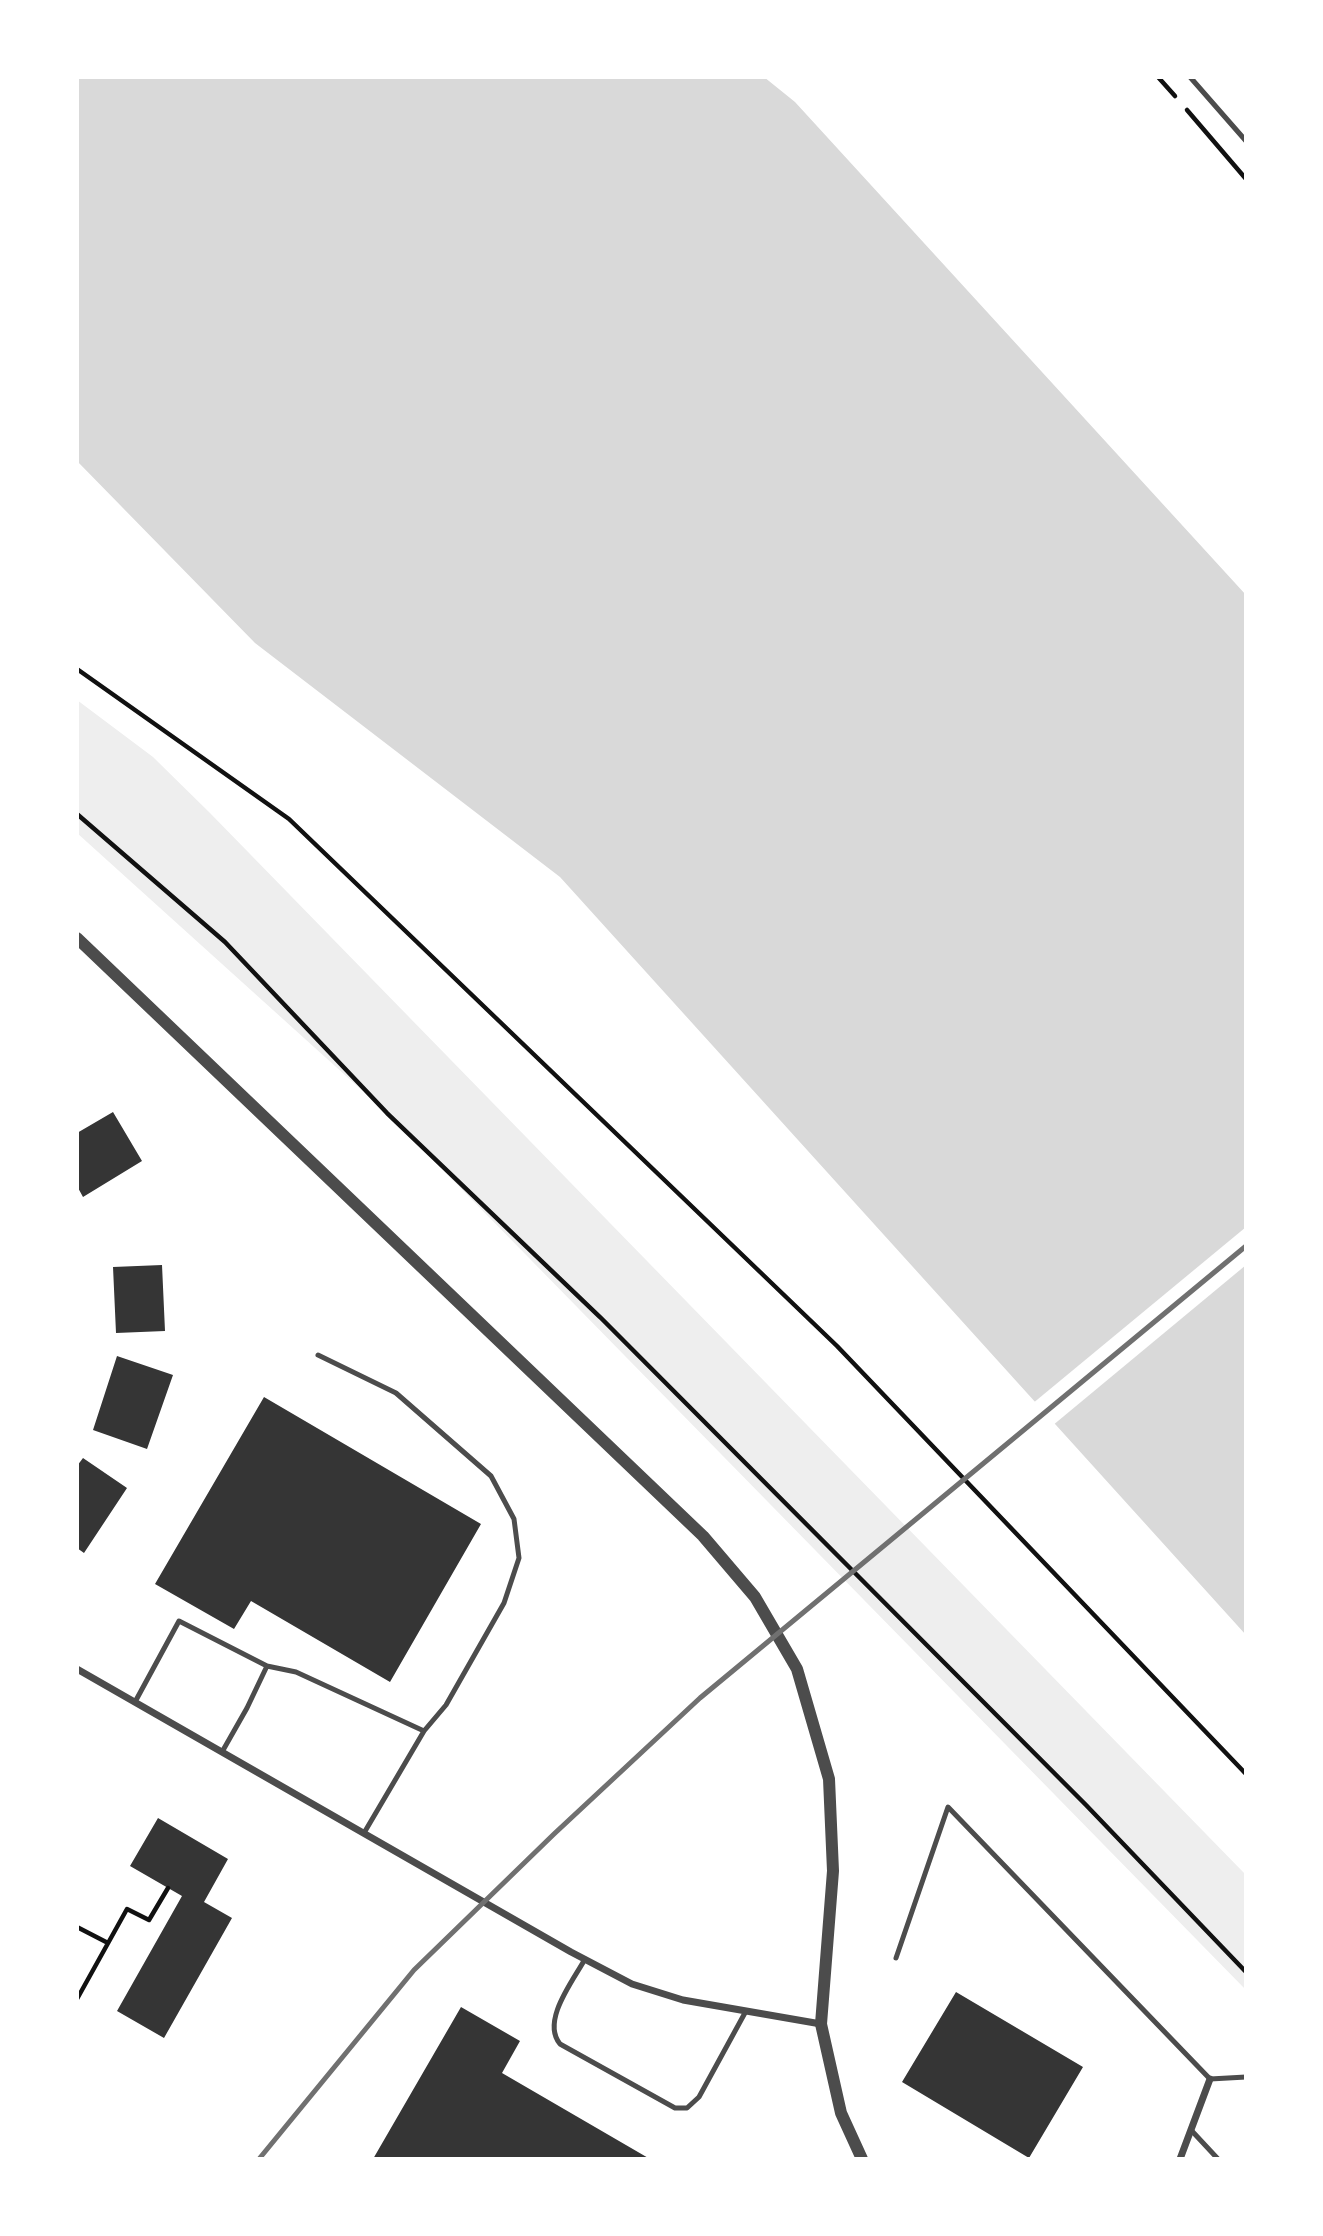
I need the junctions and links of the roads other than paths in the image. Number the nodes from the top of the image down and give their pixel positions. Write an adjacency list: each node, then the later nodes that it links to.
1 (1190, 77): 2 (lane)
2 (1246, 141)
3 (77, 937): 15 (street)
4 (318, 1355): 9 (lane)
5 (267, 1666): 8 (lane); 9 (lane); 10 (lane)
6 (80, 1670): 7 (street); 8 (street)
7 (77, 1681)
8 (135, 1702): 10 (street)
9 (424, 1731): 11 (lane)
10 (222, 1752): 11 (street)
11 (364, 1833): 13 (street)
12 (896, 1958): 17 (lane)
13 (585, 1959): 14 (street); 14 (lane)
14 (746, 2011): 15 (street)
15 (821, 2024): 19 (street)
16 (1246, 2077): 17 (lane)
17 (1210, 2079): 18 (street)
18 (1191, 2130): 20 (street); 21 (lane)
19 (862, 2159)
20 (1180, 2159)
21 (1218, 2159)

